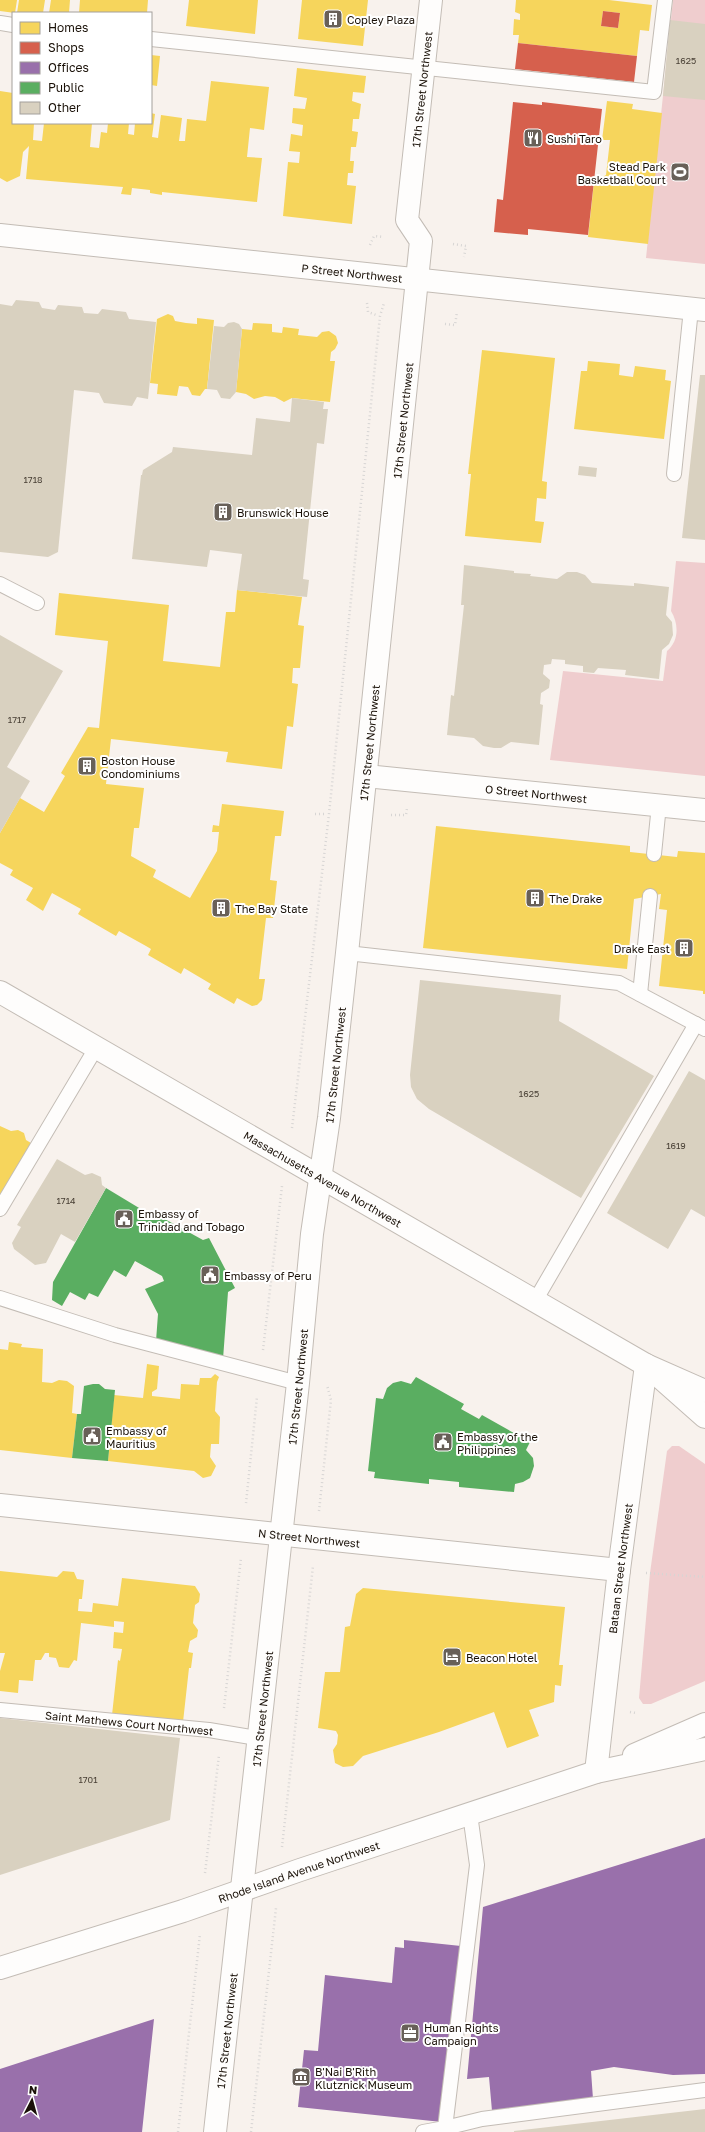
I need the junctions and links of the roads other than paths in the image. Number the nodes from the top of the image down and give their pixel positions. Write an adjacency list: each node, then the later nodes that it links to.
1 (431, 0): 6 (main road, 17th Street Northwest)
2 (665, 0): 6 (lane)
3 (0, 23): 4 (lane)
4 (12, 25)
5 (152, 39): 6 (lane)
6 (423, 68): 8 (main road, 17th Street Northwest)
7 (0, 235): 8 (main road, P Street Northwest)
8 (416, 280): 9 (main road, P Street Northwest); 13 (main road, 17th Street Northwest)
9 (698, 310): 10 (lane)
10 (674, 474)
11 (0, 584): 12 (lane)
12 (37, 603)
13 (366, 776): 14 (main road, O Street Northwest); 18 (main road, 17th Street Northwest)
14 (659, 805): 15 (main road, O Street Northwest); 16 (lane)
15 (705, 810)
16 (654, 854)
17 (650, 896): 20 (lane)
18 (347, 953): 20 (lane); 23 (main road, 17th Street Northwest)
19 (0, 992): 22 (main road, Massachusetts Avenue Northwest)
20 (640, 994): 21 (lane)
21 (701, 1026): 26 (lane)
22 (96, 1048): 23 (main road, Massachusetts Avenue Northwest); 24 (lane)
23 (321, 1177): 26 (main road, Massachusetts Avenue Northwest); 28 (main road, 17th Street Northwest)
24 (0, 1209)
25 (0, 1298): 28 (lane)
26 (535, 1301): 27 (main road, Massachusetts Avenue Northwest)
27 (646, 1365): 29 (main road, Massachusetts Avenue Northwest); 30 (main road, Massachusetts Avenue Northwest); 33 (main road, Bataan Street Northwest)
28 (298, 1383): 32 (main road, 17th Street Northwest)
29 (705, 1391)
30 (705, 1417)
31 (0, 1505): 32 (main road, N Street Northwest)
32 (280, 1534): 33 (main road, N Street Northwest); 36 (main road, 17th Street Northwest)
33 (619, 1570): 38 (main road, Bataan Street Northwest)
34 (0, 1710): 36 (lane, Saint Mathews Court Northwest)
35 (705, 1724): 38 (main road, Rhode Island Avenue Northwest)
36 (258, 1738): 40 (main road, 17th Street Northwest)
37 (705, 1749): 38 (main road, Rhode Island Avenue Northwest)
38 (596, 1772): 39 (main road, Rhode Island Avenue Northwest)
39 (470, 1814): 40 (main road, Rhode Island Avenue Northwest); 43 (lane)
40 (241, 1890): 41 (main road, Rhode Island Avenue Northwest); 44 (main road, 17th Street Northwest)
41 (0, 1968)
42 (705, 2090): 43 (lane)
43 (445, 2128): 45 (lane)
44 (215, 2132)
45 (423, 2132)

